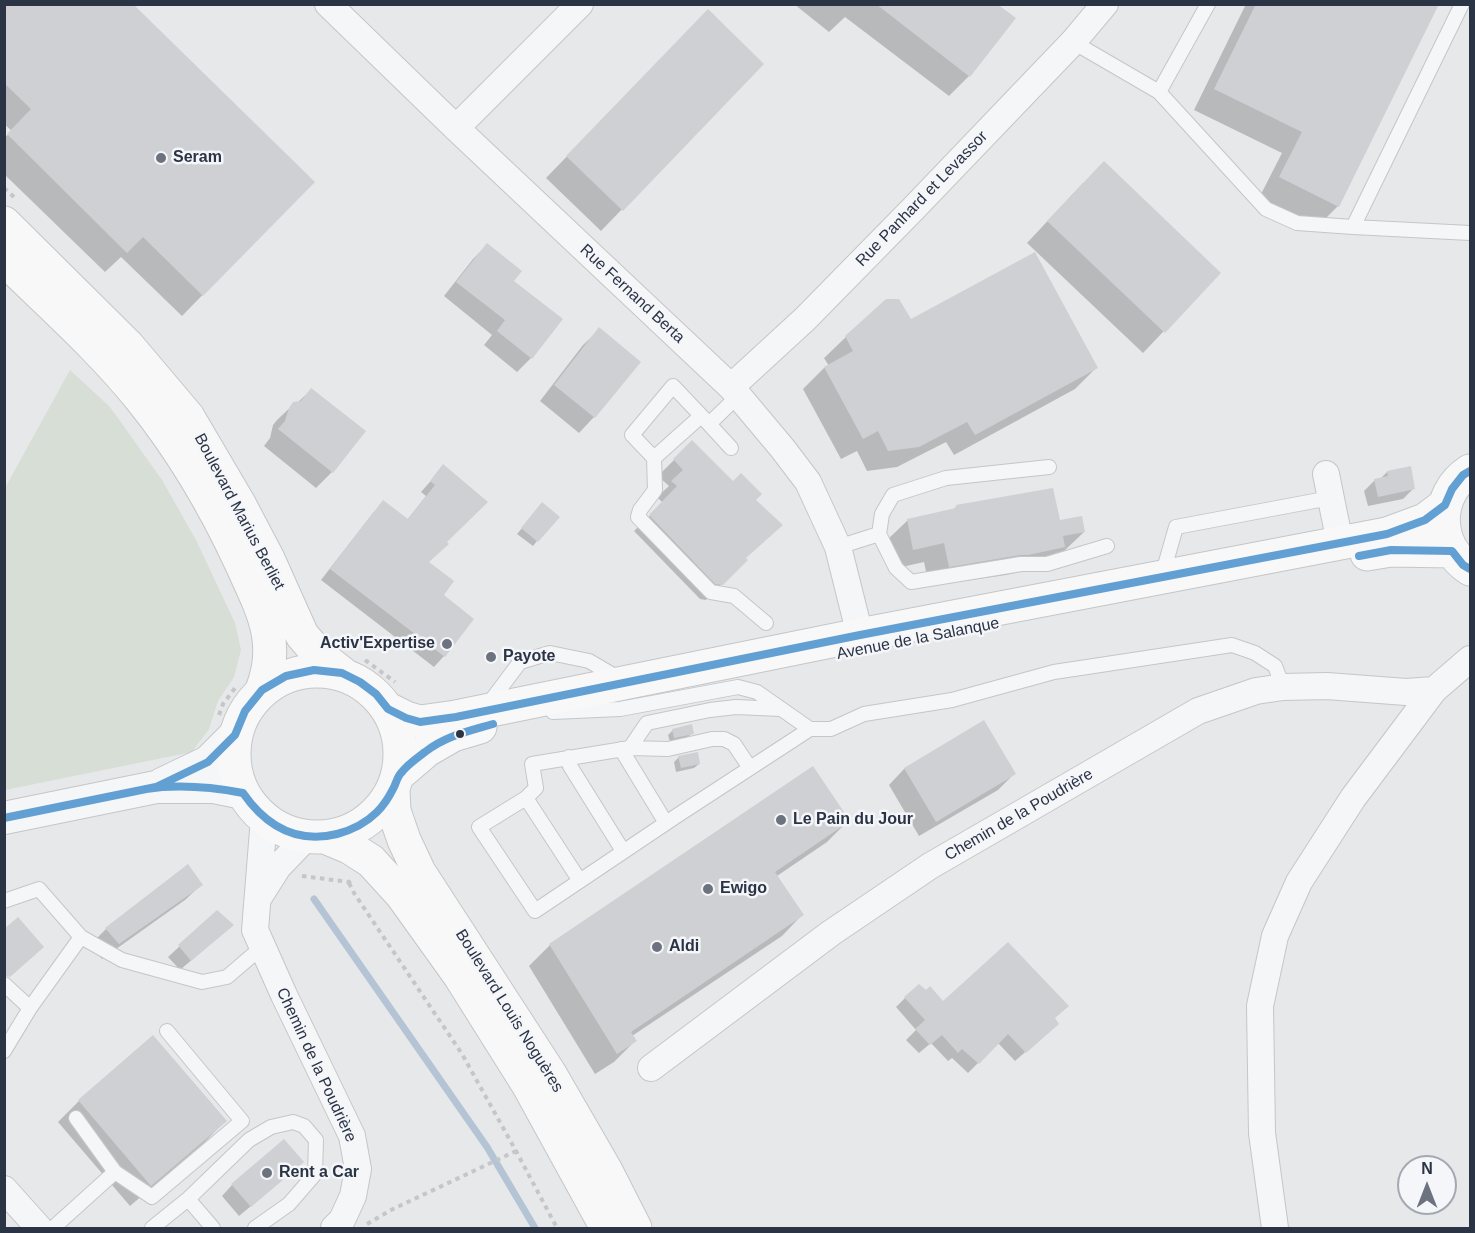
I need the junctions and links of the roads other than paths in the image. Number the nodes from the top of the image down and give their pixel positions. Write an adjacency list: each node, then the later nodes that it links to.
1 (328, 4): 8 (street, Rue Fernand Berta)
2 (580, 4): 8 (street)
3 (1105, 4): 6 (street, Rue Panhard et Levassor)
4 (1208, 4): 7 (lane)
5 (1462, 4): 10 (lane)
6 (1073, 42): 7 (lane); 13 (street, Rue Panhard et Levassor)
7 (1159, 92): 10 (lane)
8 (456, 128): 13 (street, Rue Fernand Berta)
9 (4, 223): 30 (main road, Boulevard Marius Berliet)
10 (1353, 227): 11 (lane)
11 (1470, 233)
12 (4, 259): 32 (main road, Boulevard Marius Berliet)
13 (735, 392): 14 (lane); 24 (street, Rue Fernand Berta)
14 (705, 420): 15 (lane); 16 (lane); 16 (lane)
15 (731, 448)
16 (654, 458): 27 (lane)
17 (1049, 467): 21 (lane)
18 (1470, 471): 20 (main road)
19 (1328, 486): 22 (street); 26 (lane)
20 (1445, 505): 22 (main road, Avenue de la Salanque); 25 (main road)
21 (879, 534): 23 (lane); 24 (lane)
22 (1340, 543): 26 (main road, Avenue de la Salanque)
23 (1107, 546)
24 (838, 548): 28 (street, Rue Fernand Berta)
25 (1461, 560): 38 (main road, Avenue de la Salanque)
26 (1162, 577): 28 (main road, Avenue de la Salanque)
27 (766, 623)
28 (860, 635): 31 (main road, Avenue de la Salanque)
29 (1470, 659): 34 (street)
30 (342, 674): 32 (main road); 35 (main road)
31 (625, 683): 37 (main road, Avenue de la Salanque); 37 (lane)
32 (251, 685): 40 (main road)
33 (1283, 687): 34 (street, Chemin de la Poudrière); 39 (lane); 62 (street, Chemin de la Poudrière)
34 (1434, 690): 75 (street)
35 (388, 709): 37 (main road, Avenue de la Salanque); 44 (main road)
36 (781, 709): 38 (lane); 39 (lane); 41 (lane)
37 (483, 712)
38 (553, 712): 44 (main road, Avenue de la Salanque)
39 (810, 729): 43 (lane)
40 (225, 730): 45 (street); 46 (main road)
41 (625, 748): 42 (lane); 43 (lane); 50 (lane)
42 (569, 757): 47 (lane); 52 (lane)
43 (750, 768): 50 (lane)
44 (396, 782): 51 (main road); 74 (main road, Boulevard Louis Noguères)
45 (156, 787): 46 (street); 49 (street)
46 (243, 793): 48 (main road)
47 (526, 798): 53 (lane); 53 (lane)
48 (264, 818): 51 (main road); 54 (street, Chemin de la Poudrière)
49 (9, 823)
50 (666, 823): 52 (lane)
51 (316, 837): 54 (street, Chemin de la Poudrière); 73 (main road, Boulevard Louis Noguères)
52 (623, 851): 53 (lane)
53 (580, 881)
54 (257, 899): 57 (street, Chemin de la Poudrière)
55 (4, 901): 56 (lane)
56 (81, 937): 57 (lane); 59 (lane)
57 (262, 947): 72 (street, Chemin de la Poudrière)
58 (4, 984): 59 (lane)
59 (30, 1008): 61 (lane)
60 (167, 1031): 64 (lane)
61 (4, 1051)
62 (651, 1068)
63 (76, 1118): 64 (lane)
64 (115, 1172): 68 (lane)
65 (4, 1189): 67 (street)
66 (188, 1198): 69 (lane); 70 (lane); 71 (lane)
67 (39, 1228)
68 (53, 1228)
69 (152, 1228)
70 (213, 1228)
71 (255, 1228)
72 (334, 1228)
73 (607, 1228)
74 (635, 1228)
75 (1275, 1228)

